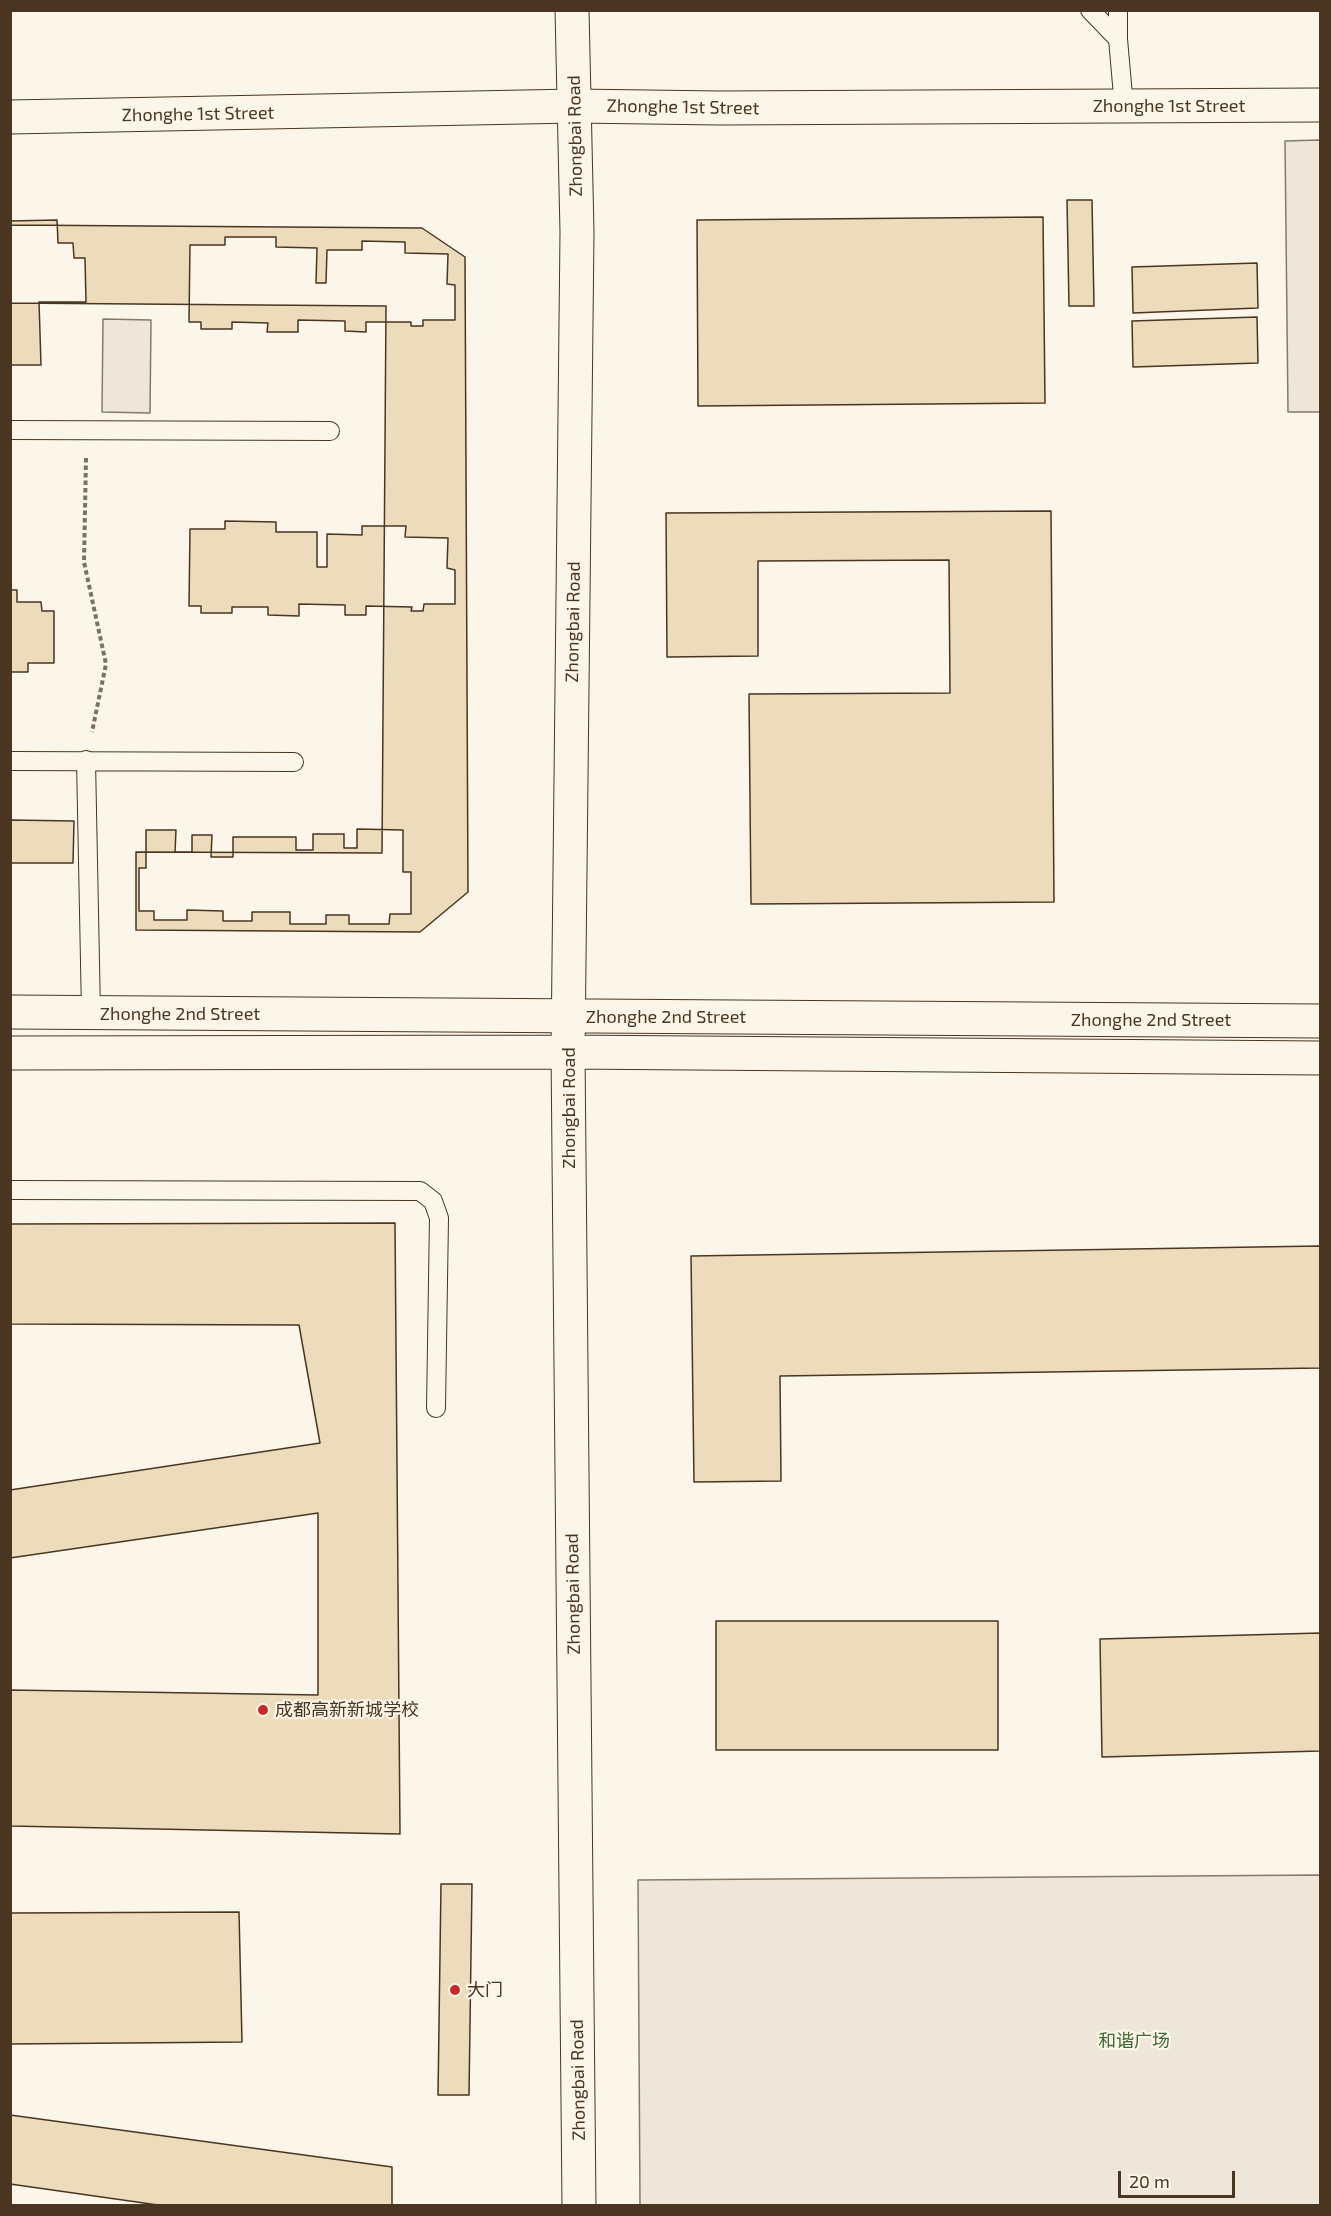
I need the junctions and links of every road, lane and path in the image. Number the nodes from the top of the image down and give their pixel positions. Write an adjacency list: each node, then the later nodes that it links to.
1 (572, 10): 6 (street, Zhongbai Road)
2 (1090, 10): 4 (lane)
3 (1118, 10): 4 (lane)
4 (1118, 39): 7 (lane)
5 (1320, 105): 7 (street, Zhonghe 1st Street)
6 (575, 106): 7 (street, Zhonghe 1st Street); 8 (street, Zhonghe 1st Street); 17 (street, Zhongbai Road)
7 (1124, 107)
8 (10, 117)
9 (10, 430): 10 (lane)
10 (86, 430): 11 (lane); 12 (path)
11 (330, 431)
12 (86, 760): 13 (lane); 14 (lane); 16 (lane)
13 (10, 761)
14 (294, 762)
15 (10, 1012): 16 (street, Zhonghe 2nd Street)
16 (91, 1013): 17 (street, Zhonghe 2nd Street)
17 (568, 1016): 18 (street, Zhonghe 2nd Street); 19 (street, Zhongbai Road)
18 (1320, 1022)
19 (568, 1052): 20 (street, Zhonghe 2nd Street); 21 (street, Zhonghe 2nd Street); 24 (street, Zhongbai Road)
20 (10, 1053)
21 (1320, 1058)
22 (10, 1190): 23 (lane)
23 (436, 1408)
24 (579, 2205)

